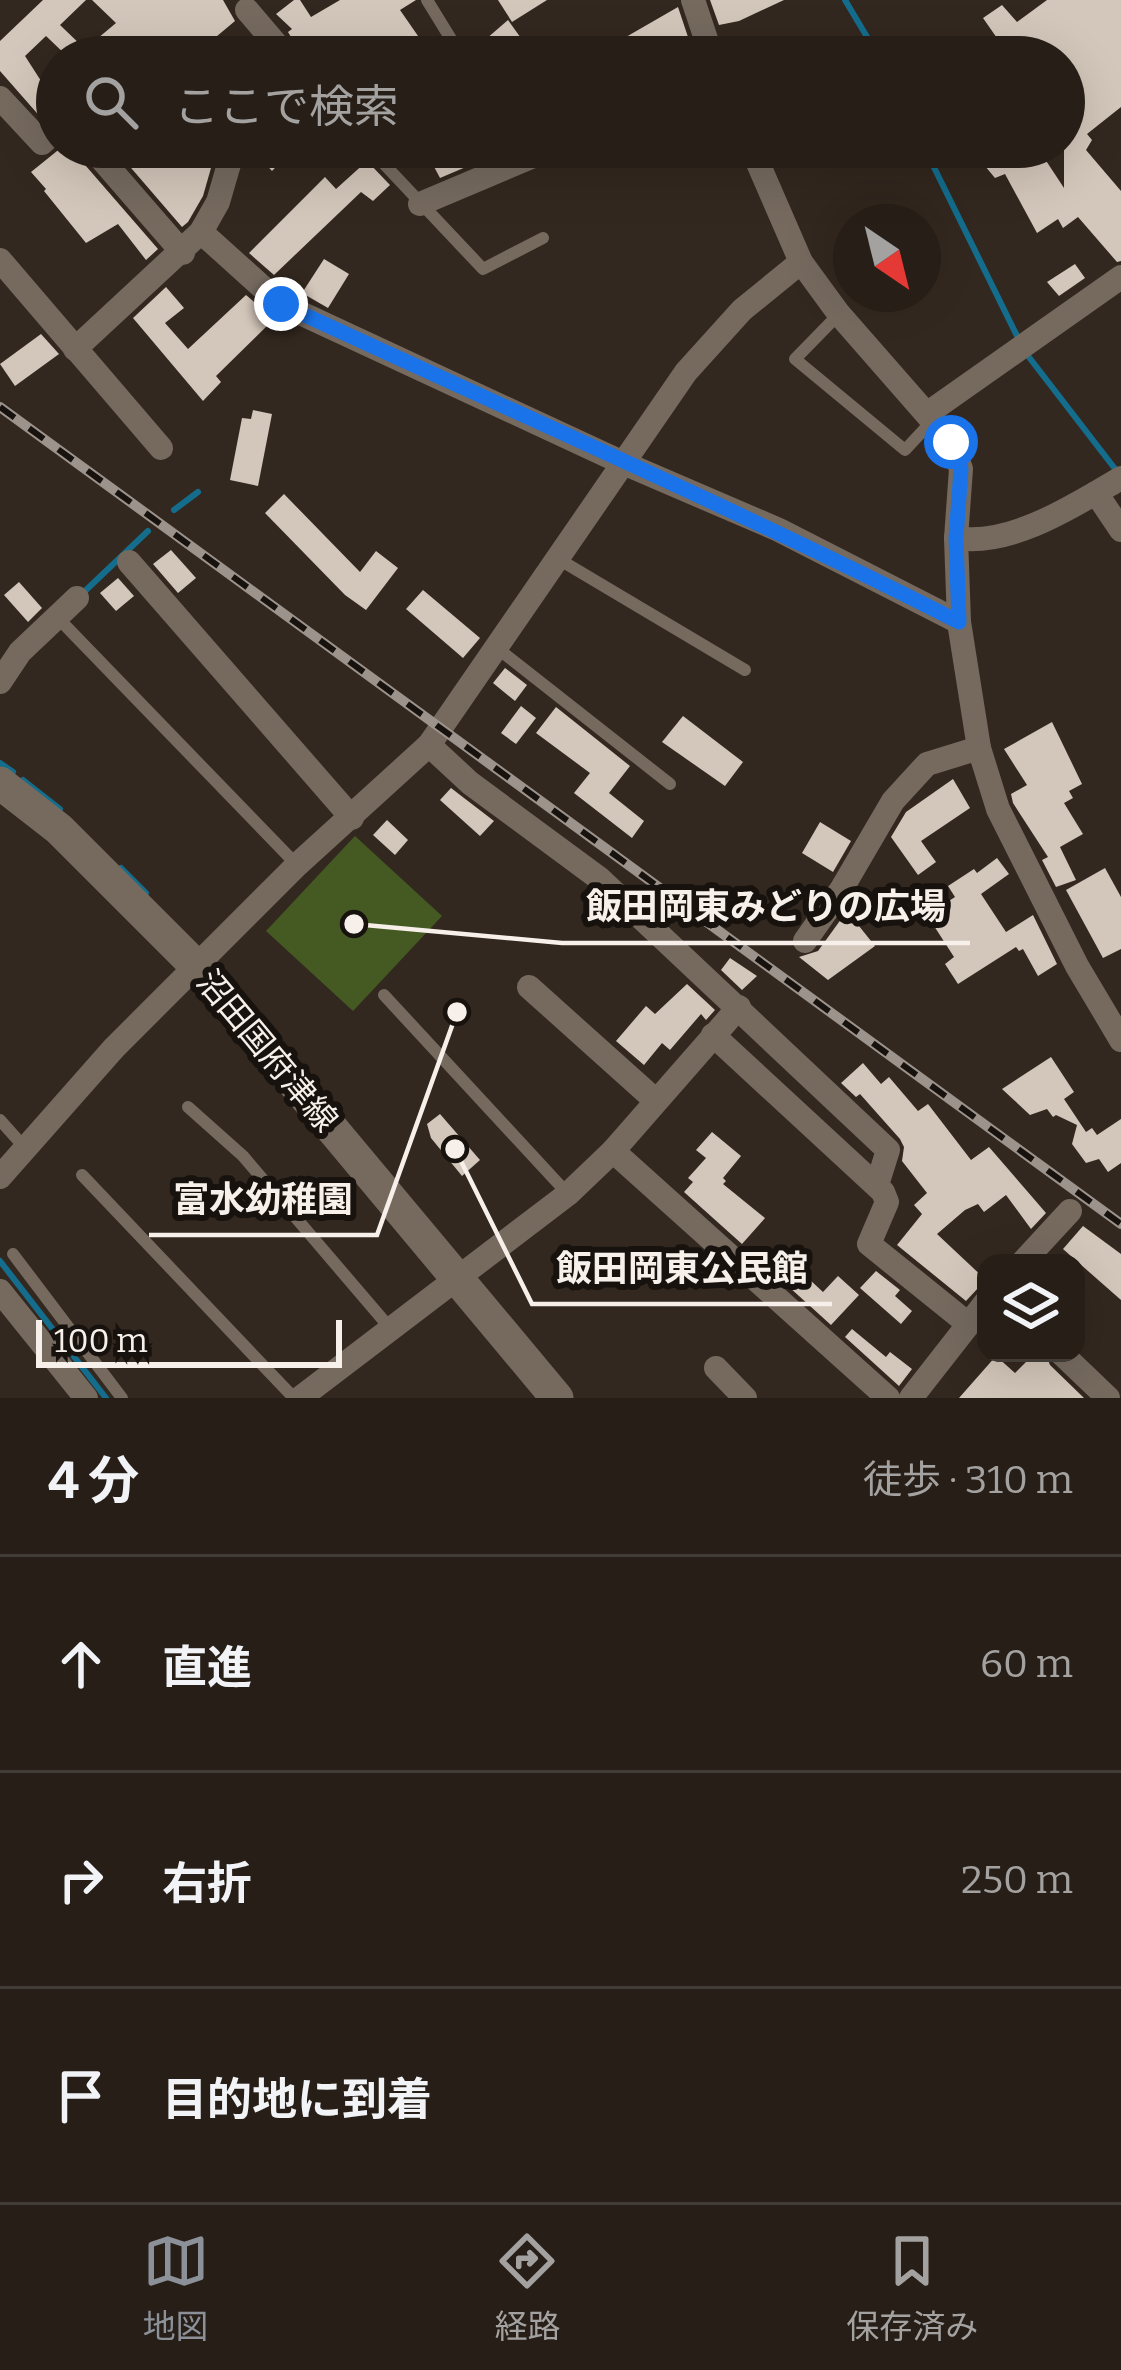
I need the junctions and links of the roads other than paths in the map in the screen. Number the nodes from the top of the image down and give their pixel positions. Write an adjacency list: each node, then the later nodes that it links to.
1 (427, 0): 5 (lane)
2 (693, 0): 6 (street)
3 (251, 3): 4 (street)
4 (273, 36)
5 (449, 36)
6 (705, 36)
7 (0, 98): 8 (street)
8 (36, 137)
9 (109, 168): 17 (street)
10 (228, 168): 15 (street)
11 (387, 168): 14 (lane)
12 (505, 168): 14 (street)
13 (760, 168): 19 (street)
14 (420, 204): 16 (lane)
15 (202, 232): 17 (street); 25 (street)
16 (542, 238)
17 (183, 253): 22 (street)
18 (0, 260): 22 (street)
19 (801, 262): 21 (street); 25 (street)
20 (1121, 277): 23 (street)
21 (839, 314): 23 (street); 23 (lane)
22 (75, 349): 24 (street)
23 (931, 417): 28 (street)
24 (161, 448)
25 (621, 462): 29 (street); 33 (street)
26 (1110, 485): 27 (street); 28 (street)
27 (1121, 530)
28 (956, 538): 33 (street)
29 (555, 557): 34 (street); 35 (lane)
30 (129, 562): 41 (street)
31 (77, 598): 32 (street)
32 (57, 616): 36 (street); 42 (lane)
33 (959, 622): 38 (street)
34 (497, 648): 37 (street); 40 (lane)
35 (745, 670)
36 (0, 682)
37 (429, 746): 41 (street); 47 (street)
38 (979, 748): 43 (street); 49 (street)
39 (0, 783): 44 (main road, 沼田国府津線)
40 (670, 784)
41 (352, 818): 42 (street)
42 (297, 865): 44 (street)
43 (805, 941)
44 (197, 967): 53 (street); 62 (main road, 沼田国府津線)
45 (530, 987): 50 (street)
46 (384, 995): 58 (lane)
47 (739, 1007): 48 (street); 57 (street)
48 (712, 1035): 50 (street); 57 (street)
49 (1121, 1040)
50 (656, 1100): 54 (street)
51 (188, 1107): 66 (lane)
52 (0, 1120): 53 (lane)
53 (26, 1148): 56 (street)
54 (613, 1151): 58 (street); 75 (street)
55 (82, 1175): 69 (lane)
56 (0, 1177)
57 (877, 1185): 65 (street)
58 (568, 1194): 62 (street)
59 (1070, 1211): 61 (street)
60 (14, 1254): 73 (lane)
61 (1030, 1254)
62 (458, 1279): 66 (street); 74 (main road, 沼田国府津線)
63 (0, 1291): 72 (street)
64 (977, 1312): 65 (street)
65 (967, 1323): 71 (street)
66 (391, 1329): 69 (street)
67 (1070, 1362): 76 (street)
68 (716, 1368): 70 (street)
69 (311, 1395)
70 (737, 1396)
71 (918, 1396)
72 (86, 1398)
73 (122, 1398)
74 (557, 1398)
75 (888, 1398)
76 (1108, 1398)

